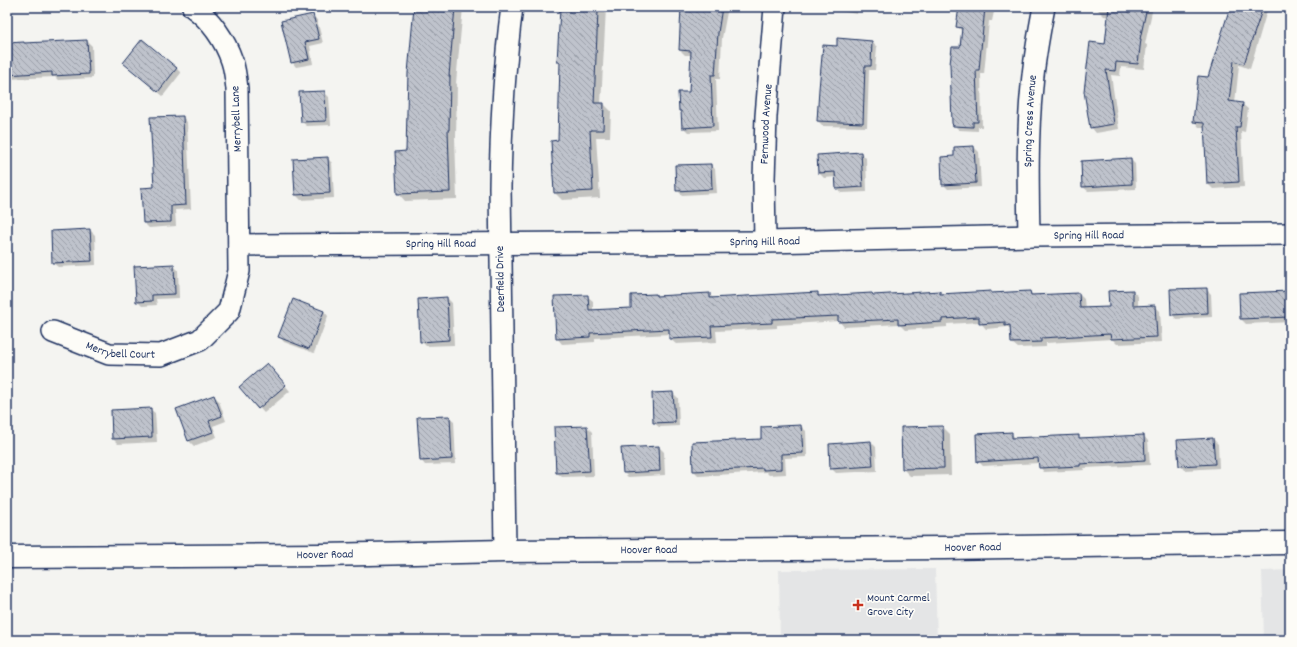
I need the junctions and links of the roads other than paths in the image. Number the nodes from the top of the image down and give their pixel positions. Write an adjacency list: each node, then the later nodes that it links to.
1 (193, 7): 9 (street, Merrybell Lane)
2 (512, 7): 8 (street, Deerfield Drive)
3 (775, 7): 7 (street, Fernwood Avenue)
4 (1044, 7): 6 (street, Spring Cress Avenue)
5 (1290, 234): 6 (street, Spring Hill Road)
6 (1029, 236): 7 (street, Spring Hill Road)
7 (765, 242): 8 (street, Spring Hill Road)
8 (500, 244): 9 (street, Spring Hill Road); 12 (street, Deerfield Drive)
9 (239, 245): 10 (street, Merrybell Court)
10 (53, 332)
11 (1290, 543): 12 (main road, Hoover Road)
12 (505, 551): 13 (main road, Hoover Road)
13 (7, 557)

